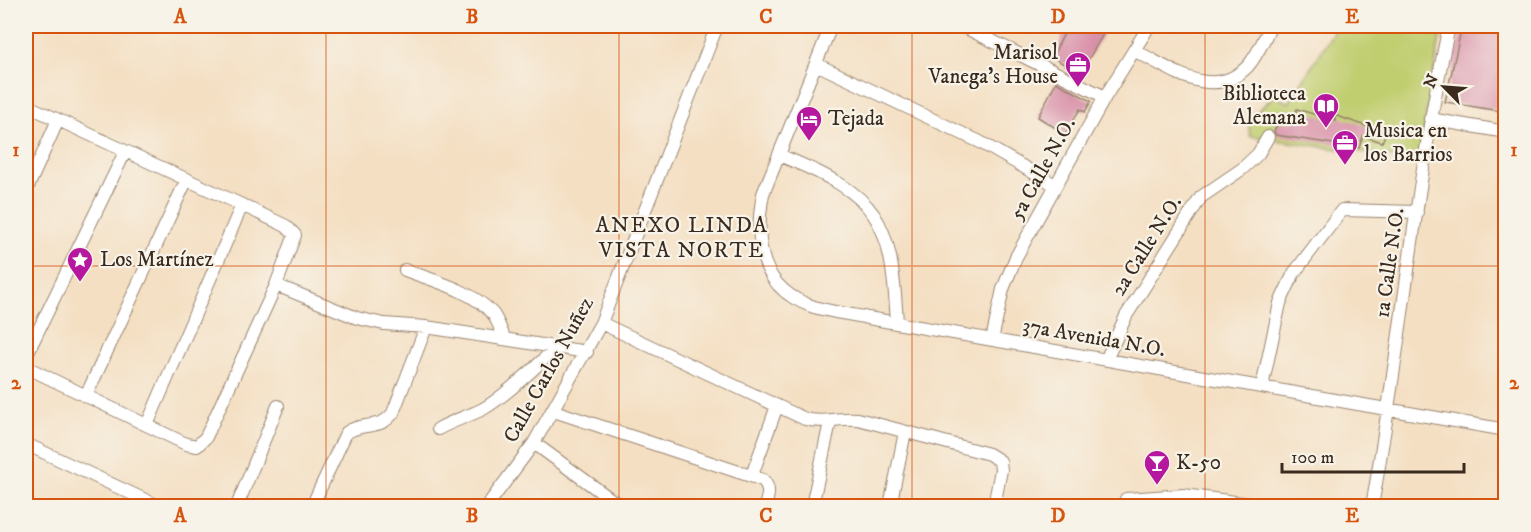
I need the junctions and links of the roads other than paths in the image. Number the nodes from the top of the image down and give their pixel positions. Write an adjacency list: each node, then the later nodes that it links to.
1 (717, 26): 24 (street, Calle Carlos Nuñez)
2 (831, 26): 8 (street, 37a Avenida N.O.)
3 (962, 26): 9 (street)
4 (1149, 26): 7 (street, 5a Calle N.O.)
5 (1271, 26): 7 (street)
6 (1449, 26): 11 (street, 1a Calle N.O.)
7 (1135, 51): 9 (street, 5a Calle N.O.)
8 (816, 64): 16 (street, 37a Avenida N.O.); 18 (street)
9 (1105, 97): 18 (street, 5a Calle N.O.)
10 (26, 105): 12 (street)
11 (1430, 119): 13 (street); 21 (street, 1a Calle N.O.)
12 (58, 120): 15 (street); 19 (street)
13 (1506, 132)
14 (1268, 137): 32 (street, 2a Calle N.O.)
15 (125, 152): 17 (street); 31 (street)
16 (779, 155): 25 (street); 25 (street, 37a Avenida N.O.)
17 (187, 179): 20 (street); 35 (street)
18 (1055, 185): 28 (street, 5a Calle N.O.)
19 (26, 191)
20 (242, 205): 23 (street); 41 (street)
21 (1417, 212): 34 (street); 38 (street, 1a Calle N.O.)
22 (405, 270): 27 (street)
23 (276, 285): 26 (street); 41 (street)
24 (601, 323): 30 (street, Calle Carlos Nuñez); 37 (street)
25 (897, 323): 28 (street, 37a Avenida N.O.)
26 (426, 327): 27 (street); 52 (street)
27 (505, 339): 29 (street)
28 (992, 340): 32 (street, 37a Avenida N.O.)
29 (556, 347): 30 (street); 42 (street)
30 (587, 352): 39 (street, Calle Carlos Nuñez)
31 (26, 356)
32 (1106, 360): 34 (street, 37a Avenida N.O.)
33 (26, 367): 35 (street)
34 (1262, 387): 38 (street, 37a Avenida N.O.)
35 (86, 396): 41 (street)
36 (278, 406): 51 (street)
37 (777, 406): 40 (street); 47 (street)
38 (1390, 410): 43 (street, 37a Avenida N.O.); 59 (street, 1a Calle N.O.)
39 (554, 411): 45 (street, Calle Carlos Nuñez); 47 (street)
40 (830, 422): 44 (street); 56 (street)
41 (147, 425)
42 (438, 429)
43 (1506, 430)
44 (905, 432): 57 (street); 58 (street)
45 (534, 443): 53 (street, Calle Carlos Nuñez); 54 (street)
46 (26, 444): 50 (street)
47 (752, 475): 55 (street)
48 (1126, 499): 49 (street)
49 (1260, 506)
50 (158, 507)
51 (237, 507)
52 (312, 507)
53 (487, 507)
54 (620, 507)
55 (765, 507)
56 (812, 507)
57 (890, 507)
58 (994, 507)
59 (1372, 507)

